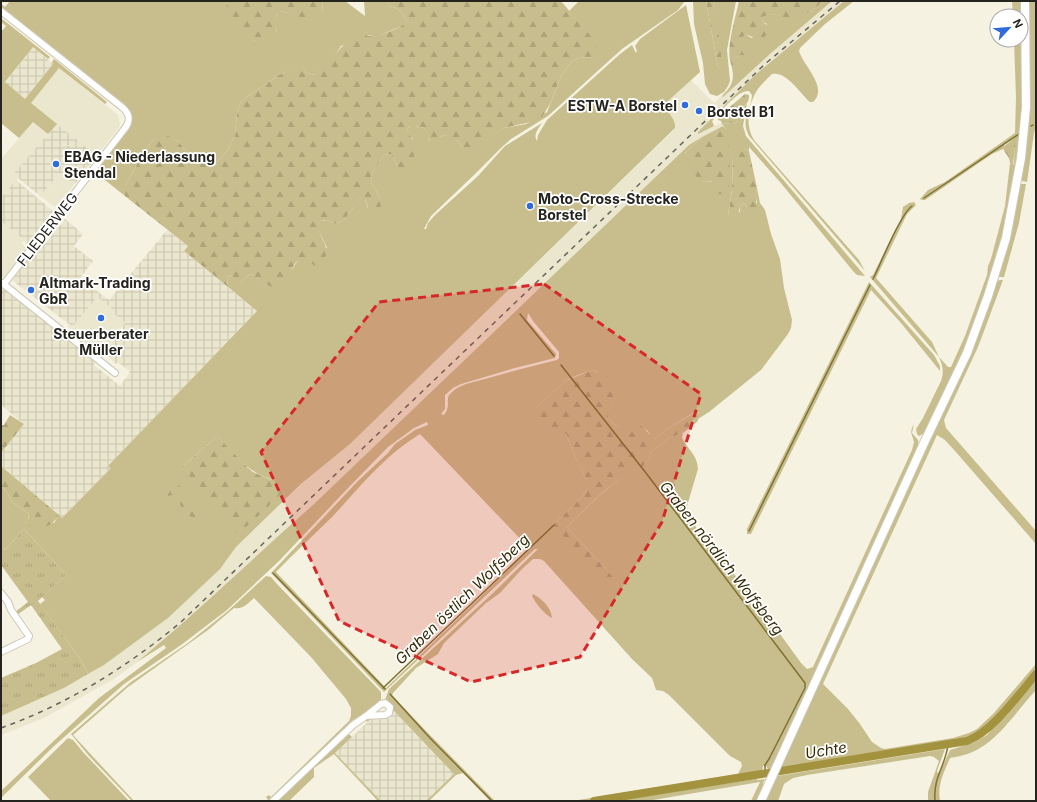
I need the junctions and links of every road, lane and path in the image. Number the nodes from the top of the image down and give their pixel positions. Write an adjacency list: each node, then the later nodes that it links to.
1 (1026, 1): 9 (main road)
2 (1, 11): 3 (street, FLIEDERWEG)
3 (2, 283): 4 (street)
4 (115, 372)
5 (1, 593): 6 (street)
6 (1, 652)
7 (366, 716): 8 (street)
8 (273, 801)
9 (761, 801)

